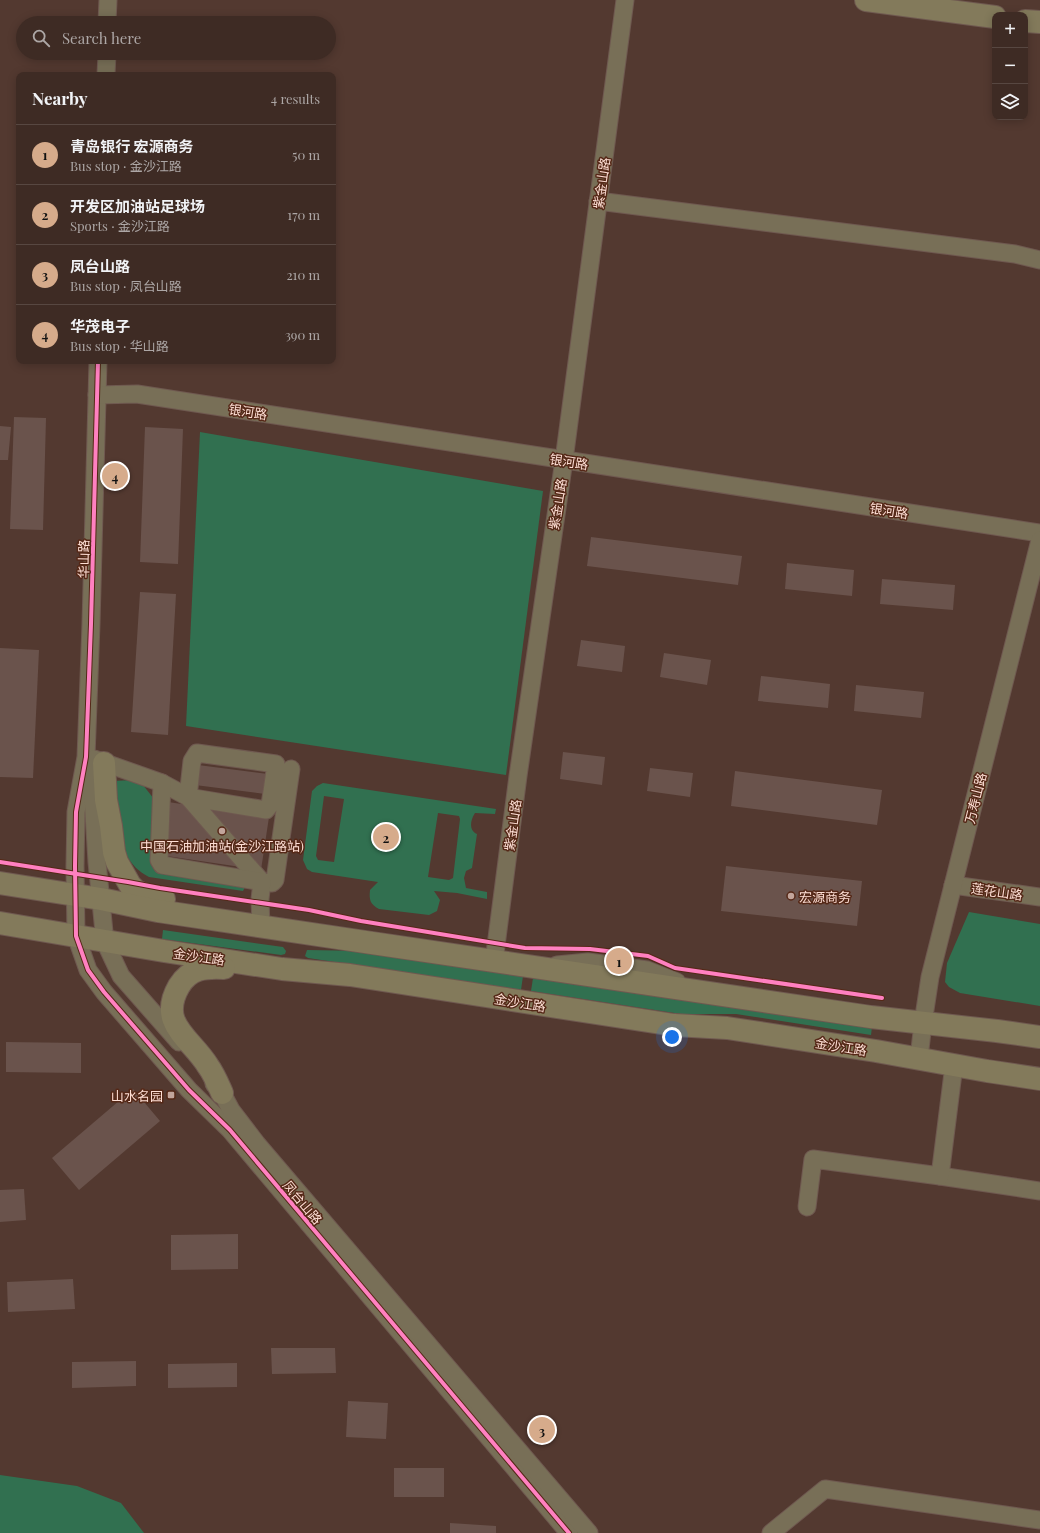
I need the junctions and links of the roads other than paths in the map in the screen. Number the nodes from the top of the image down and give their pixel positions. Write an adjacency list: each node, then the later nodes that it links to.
1 (108, 0): 4 (street)
2 (625, 0): 10 (street, 紫金山路)
3 (866, 0): 5 (main road)
4 (108, 16)
5 (992, 17)
6 (1028, 20): 7 (main road)
7 (1040, 22)
8 (107, 60): 9 (street)
9 (106, 72)
10 (598, 201): 11 (street); 14 (street, 紫金山路)
11 (1040, 260)
12 (98, 364): 13 (street, 华山路)
13 (97, 395): 14 (street, 银河路); 17 (street, 华山路)
14 (564, 460): 15 (street, 银河路); 31 (street, 紫金山路)
15 (1040, 533)
16 (1040, 540): 23 (street, 万寿山路)
17 (95, 760): 19 (street); 24 (street, 凤台山路); 26 (street, 凤台山路); 28 (main road)
18 (291, 769): 21 (street)
19 (162, 784): 20 (street); 21 (street)
20 (188, 797): 20 (street); 21 (street)
21 (262, 882): 28 (street)
22 (0, 883): 24 (main road)
23 (953, 886): 25 (street, 莲花山路); 33 (street, 万寿山路)
24 (76, 895): 26 (main road); 29 (street, 凤台山路)
25 (1040, 897)
26 (101, 899): 28 (main road); 30 (street, 凤台山路)
27 (0, 923): 29 (main road, 金沙江路)
28 (261, 927): 31 (main road)
29 (76, 936): 30 (main road, 金沙江路); 43 (street, 凤台山路)
30 (105, 942): 32 (main road, 金沙江路); 38 (street, 凤台山路)
31 (494, 960): 33 (main road)
32 (282, 969): 35 (main road, 金沙江路); 38 (main road)
33 (923, 1023): 34 (main road); 35 (street, 万寿山路)
34 (1040, 1037)
35 (919, 1058): 36 (main road, 金沙江路)
36 (954, 1065): 37 (main road, 金沙江路); 39 (street)
37 (1040, 1079)
38 (222, 1093): 44 (street, 凤台山路)
39 (940, 1176): 40 (street); 41 (street)
40 (1040, 1192)
41 (808, 1207)
42 (1040, 1520): 45 (street)
43 (569, 1533)
44 (588, 1533)
45 (771, 1533)

